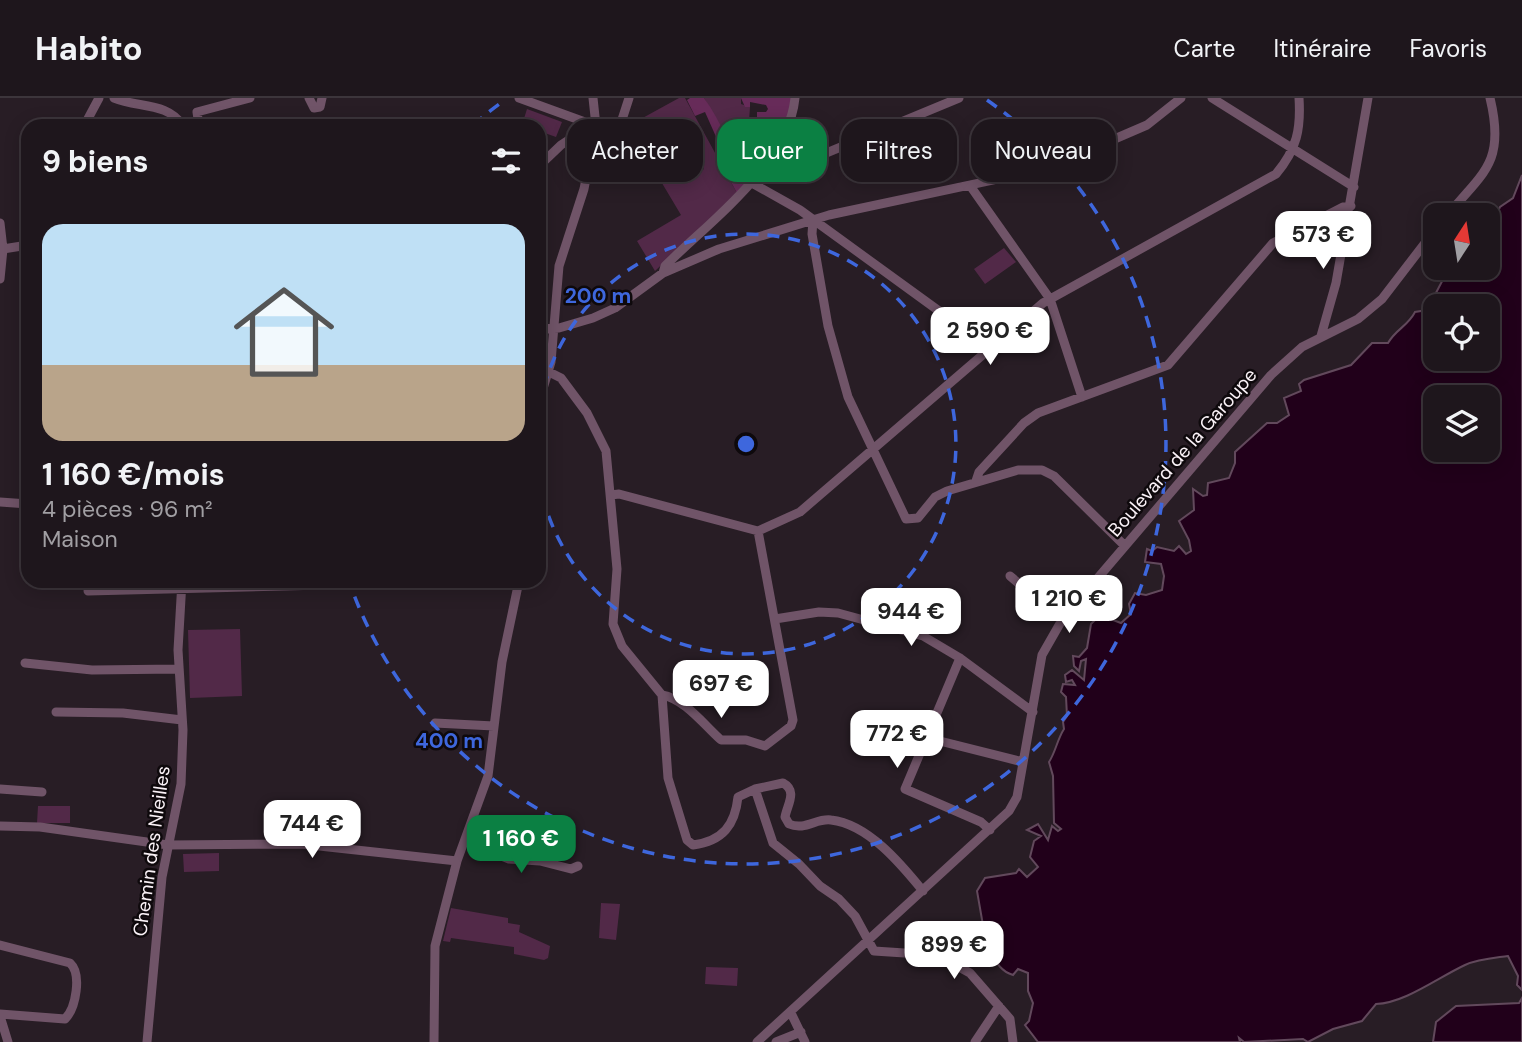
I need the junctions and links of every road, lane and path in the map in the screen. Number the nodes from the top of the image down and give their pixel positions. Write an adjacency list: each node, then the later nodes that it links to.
1 (99, 98): 16 (street)
2 (114, 98): 17 (street)
3 (250, 98): 18 (street)
4 (309, 98): 5 (street)
5 (322, 98)
6 (519, 98): 19 (street)
7 (593, 98): 20 (street)
8 (629, 98): 21 (street)
9 (795, 98): 26 (street)
10 (959, 98): 26 (street)
11 (1181, 98): 27 (street)
12 (1212, 98): 23 (street)
13 (1299, 98): 23 (street)
14 (1368, 98): 28 (street)
15 (1490, 98): 29 (street)
16 (88, 119)
17 (179, 119)
18 (198, 119)
19 (569, 119)
20 (596, 119)
21 (622, 119)
22 (567, 143): 24 (street)
23 (1293, 150): 28 (street); 38 (street)
24 (546, 160)
25 (585, 182): 39 (street)
26 (752, 183): 31 (street); 36 (street)
27 (971, 187): 31 (street); 38 (street)
28 (1354, 187): 30 (street)
29 (1457, 203)
30 (1351, 206): 41 (street); 45 (street)
31 (813, 220): 36 (street); 42 (street); 46 (street)
32 (0, 223): 35 (street)
33 (1423, 244): 41 (street, Boulevard de la Garoupe)
34 (21, 246): 35 (street)
35 (3, 249): 37 (street)
36 (663, 273): 39 (street)
37 (0, 279)
38 (1049, 299): 42 (street); 45 (street)
39 (554, 328): 40 (street); 43 (street)
40 (546, 329)
41 (1321, 336): 52 (street, Boulevard de la Garoupe)
42 (990, 348): 46 (street)
43 (550, 372): 44 (street); 48 (street)
44 (546, 383)
45 (1082, 397): 47 (street)
46 (874, 446): 47 (street); 51 (street)
47 (976, 481): 52 (street)
48 (611, 495): 51 (street); 63 (street)
49 (3, 503): 50 (street)
50 (21, 504)
51 (758, 531): 58 (street)
52 (1125, 546): 59 (street, Boulevard de la Garoupe)
53 (1010, 576): 59 (street)
54 (135, 588): 57 (street)
55 (182, 588): 62 (street, Chemin des Nieilles)
56 (518, 588): 68 (street)
57 (88, 591)
58 (775, 619): 60 (street); 63 (street)
59 (1062, 620): 65 (street, Boulevard de la Garoupe)
60 (960, 658): 65 (street); 70 (street)
61 (25, 663): 62 (street)
62 (178, 669): 66 (street, Chemin des Nieilles)
63 (663, 695): 73 (street)
64 (56, 712): 66 (street)
65 (1033, 712): 71 (street, Boulevard de la Garoupe)
66 (182, 720): 78 (street, Chemin des Nieilles)
67 (435, 723): 68 (street)
68 (495, 726): 77 (street)
69 (900, 731): 70 (street)
70 (926, 739): 71 (street); 76 (street)
71 (1023, 762): 76 (street, Boulevard de la Garoupe)
72 (0, 789): 74 (street)
73 (755, 789): 81 (street); 82 (street)
74 (42, 792)
75 (0, 826): 78 (street)
76 (990, 830): 81 (street, Boulevard de la Garoupe)
77 (465, 841): 79 (street); 80 (street)
78 (168, 845): 79 (street); 89 (street, Chemin des Nieilles)
79 (457, 861): 90 (street)
80 (579, 866)
81 (923, 891): 82 (street, Boulevard de la Garoupe)
82 (868, 941): 84 (street); 85 (street, Boulevard de la Garoupe)
83 (0, 945): 86 (street)
84 (999, 1006): 94 (street); 95 (street)
85 (791, 1013): 87 (street); 91 (street, Boulevard de la Garoupe)
86 (0, 1015): 88 (street)
87 (801, 1032): 92 (street); 93 (street)
88 (8, 1042)
89 (147, 1042)
90 (434, 1042)
91 (757, 1042)
92 (776, 1042)
93 (805, 1042)
94 (975, 1042)
95 (1013, 1042)

